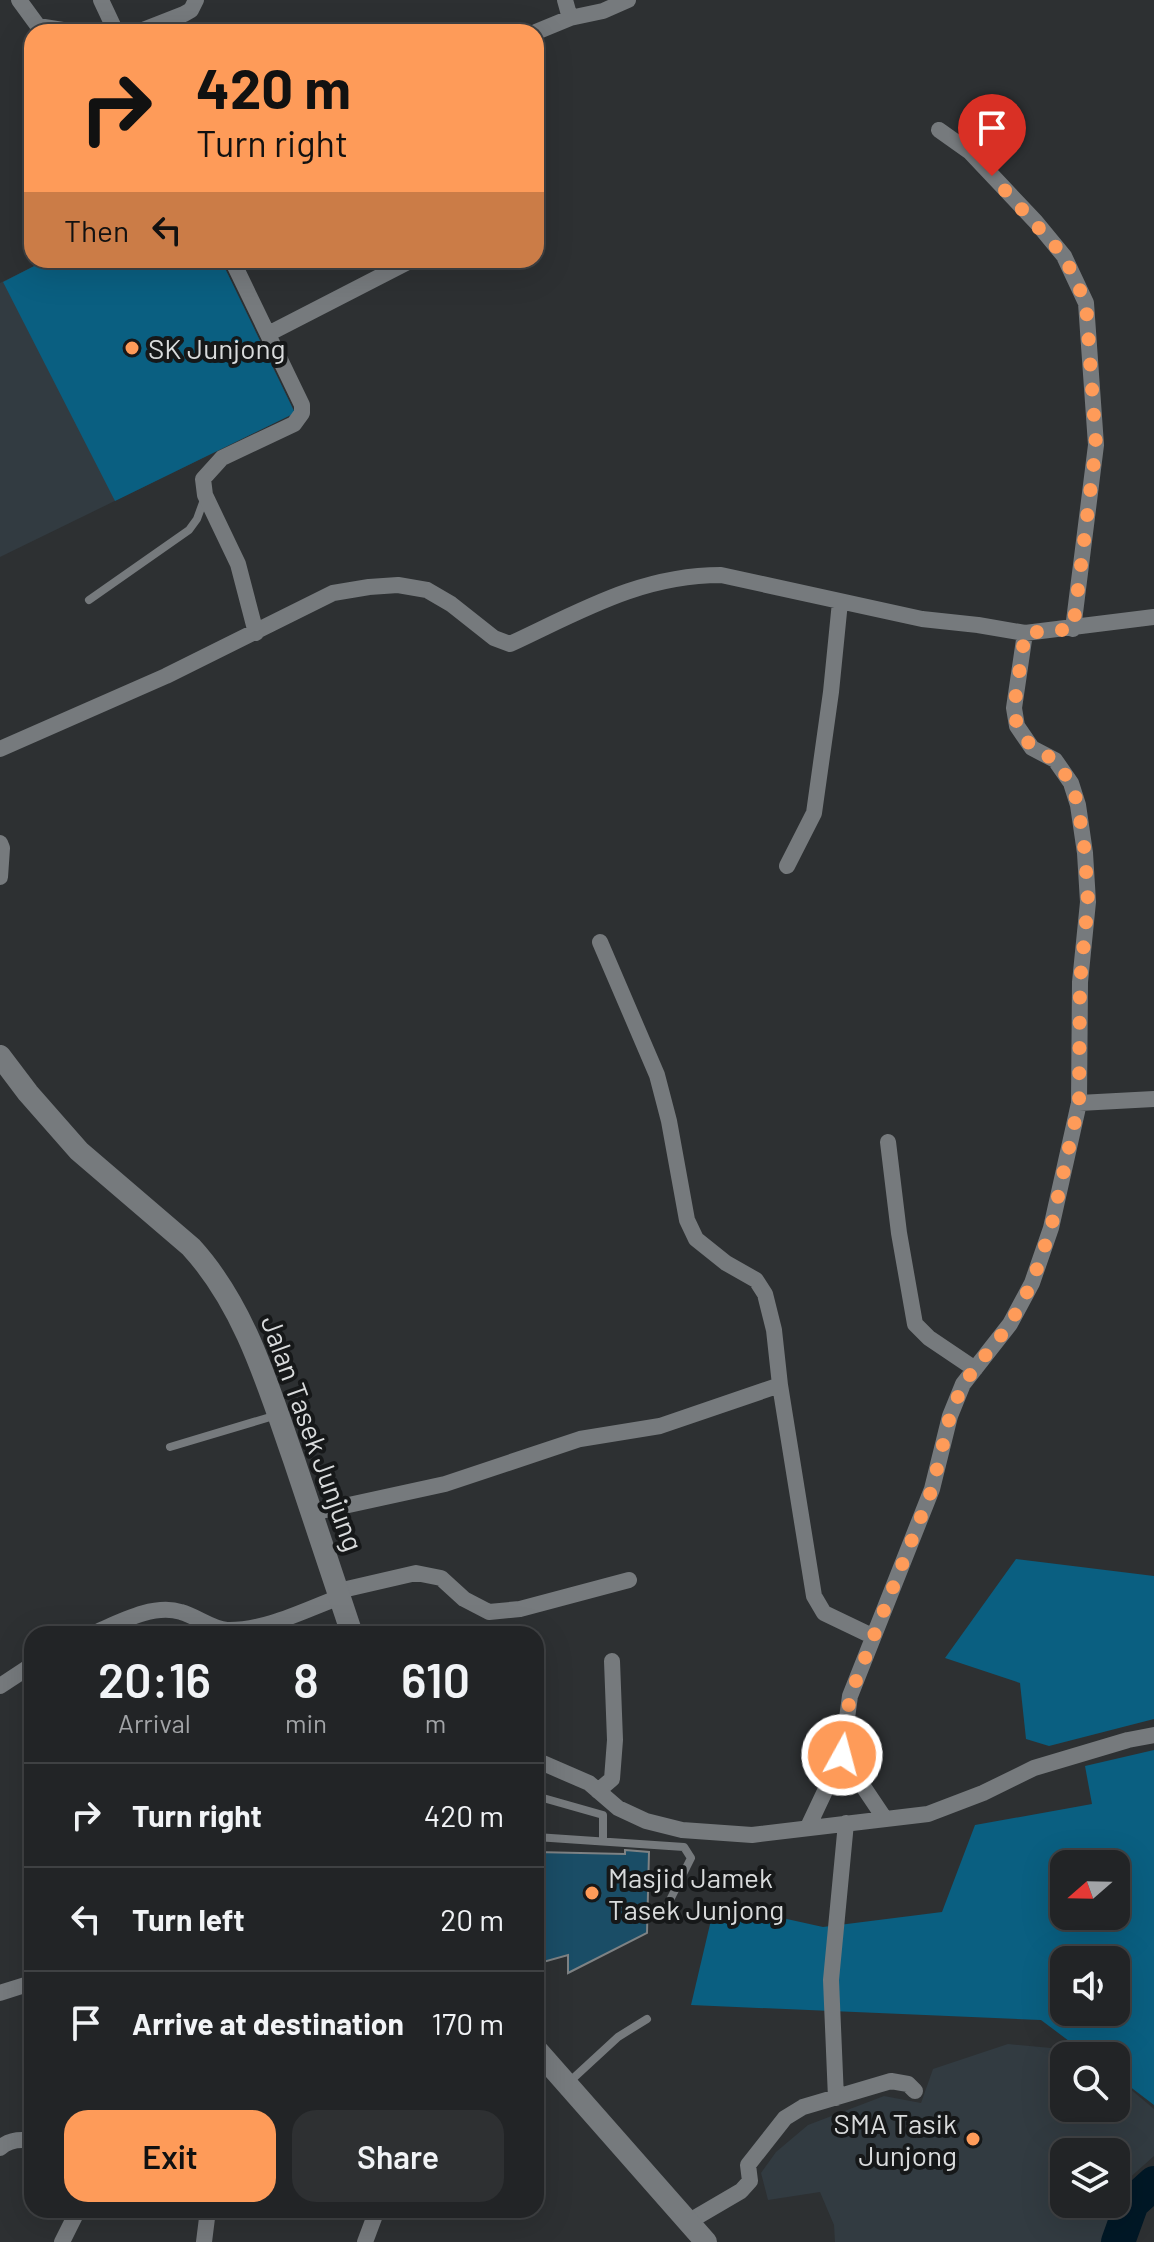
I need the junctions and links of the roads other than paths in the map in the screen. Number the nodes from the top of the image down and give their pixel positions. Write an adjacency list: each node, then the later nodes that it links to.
1 (19, 0): 7 (street)
2 (101, 0): 8 (street)
3 (196, 0): 9 (street)
4 (565, 0): 6 (street)
5 (628, 0): 6 (street)
6 (570, 18): 10 (street)
7 (35, 24)
8 (112, 24)
9 (158, 24)
10 (544, 29)
11 (939, 130): 19 (street)
12 (236, 268): 14 (street)
13 (396, 268): 14 (street)
14 (268, 334): 15 (street)
15 (205, 495): 16 (lane); 20 (street)
16 (89, 600)
17 (840, 602): 20 (street); 21 (street); 24 (street)
18 (1154, 617): 19 (street)
19 (1073, 629): 21 (street)
20 (256, 633): 22 (street)
21 (1025, 633): 29 (street)
22 (0, 749)
23 (0, 843): 25 (street)
24 (787, 866)
25 (0, 877)
26 (600, 942): 32 (street)
27 (0, 1056): 33 (main road, Jalan Tasek Junjung)
28 (1154, 1099): 29 (street)
29 (1079, 1103): 31 (street)
30 (888, 1142): 31 (street)
31 (975, 1369): 42 (street)
32 (780, 1385): 35 (street); 42 (street)
33 (278, 1414): 34 (lane); 35 (main road, Jalan Tasek Junjung)
34 (170, 1447)
35 (312, 1513): 37 (main road, Jalan Tasek Junjung)
36 (629, 1580): 37 (street)
37 (339, 1594): 40 (street); 41 (main road, Jalan Tasek Junjung)
38 (112, 1626): 39 (street)
39 (214, 1626)
40 (255, 1626)
41 (349, 1626)
42 (872, 1636): 47 (street)
43 (612, 1661): 49 (street)
44 (24, 1670): 45 (street)
45 (0, 1686)
46 (1154, 1735): 51 (street)
47 (842, 1755): 51 (street); 53 (street)
48 (544, 1763): 49 (street)
49 (598, 1791): 53 (street)
50 (544, 1798): 55 (lane)
51 (885, 1819): 52 (street)
52 (846, 1823): 53 (street); 63 (street)
53 (808, 1827)
54 (544, 1837): 55 (lane)
55 (603, 1841): 56 (lane)
56 (663, 1914)
57 (24, 1985): 58 (street)
58 (0, 1993)
59 (647, 2019): 61 (lane)
60 (544, 2058): 61 (main road)
61 (567, 2085): 69 (main road)
62 (915, 2091): 63 (street)
63 (836, 2098): 69 (street)
64 (24, 2139): 65 (street)
65 (0, 2148)
66 (74, 2218): 70 (street)
67 (207, 2218): 71 (street)
68 (374, 2218): 72 (street)
69 (688, 2222): 73 (main road)
70 (62, 2242)
71 (204, 2242)
72 (365, 2242)
73 (706, 2242)

